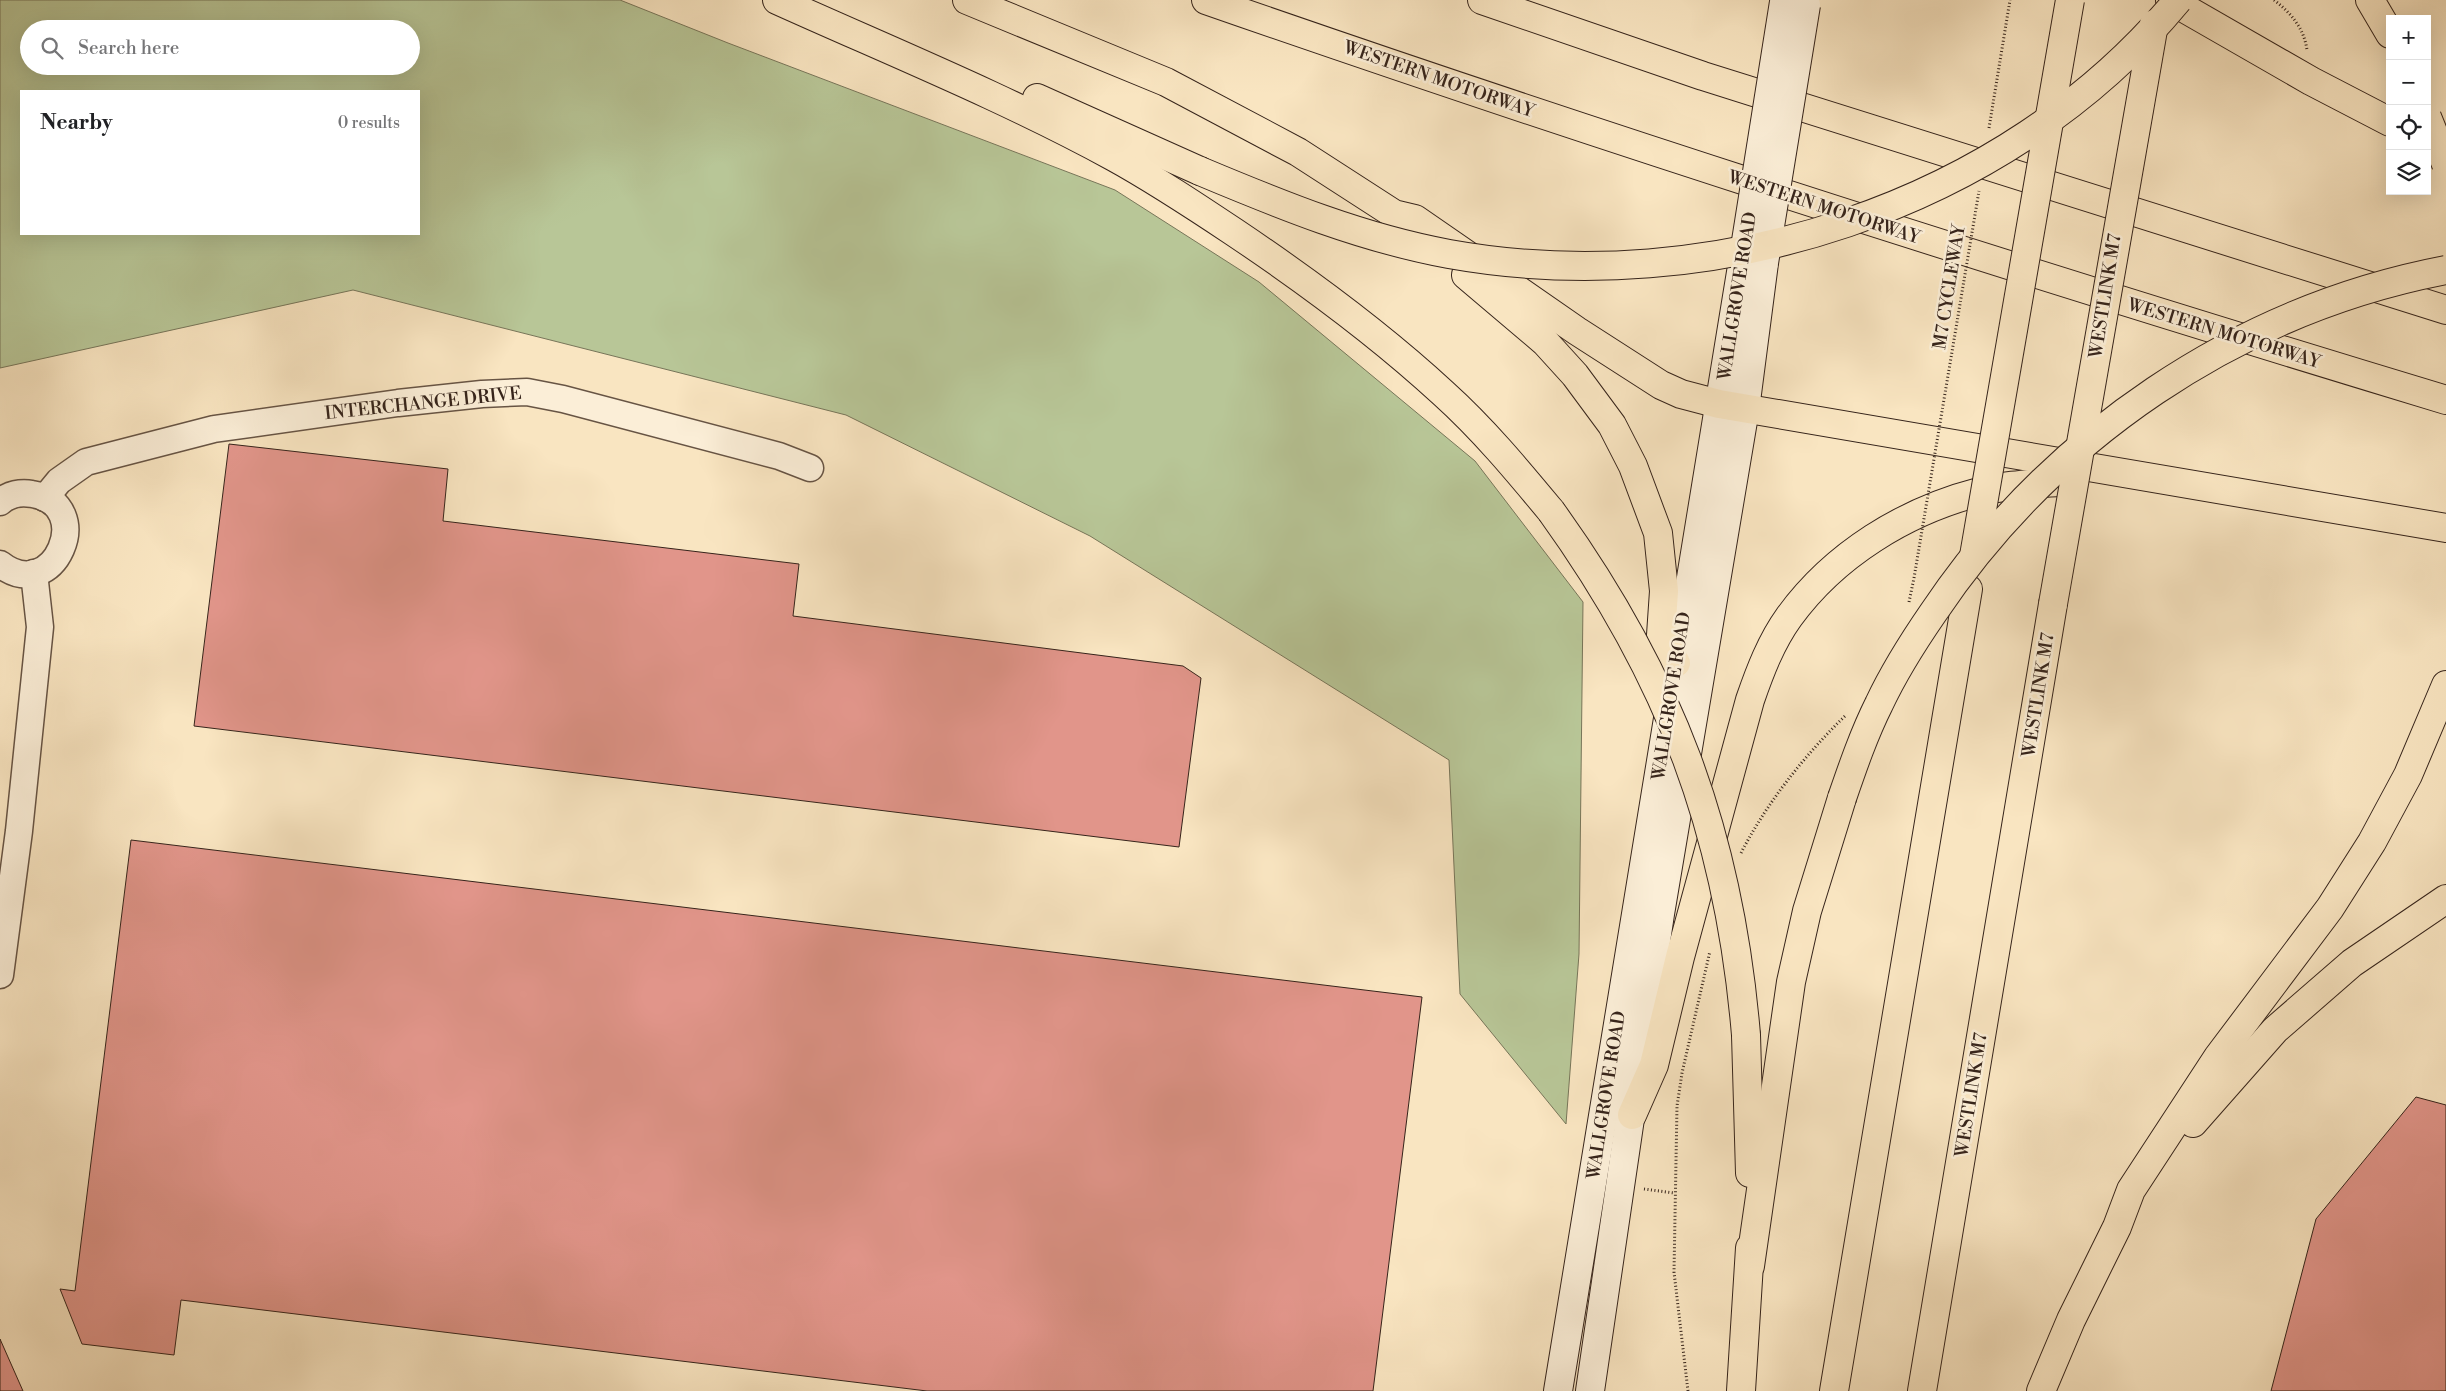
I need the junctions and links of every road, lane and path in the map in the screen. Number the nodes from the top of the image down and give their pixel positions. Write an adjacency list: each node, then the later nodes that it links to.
1 (777, 0): 44 (highway, bridge)
2 (818, 0): 10 (highway, bridge)
3 (967, 0): 23 (highway)
4 (1206, 0): 26 (highway, WESTERN MOTORWAY)
5 (1482, 0): 25 (highway)
6 (2010, 0): 18 (path, bridge)
7 (2070, 0): 48 (highway, bridge)
8 (2158, 0): 49 (highway, WESTLINK M7, bridge)
9 (2170, 0): 15 (highway)
10 (2178, 0)
11 (2274, 0): 15 (path)
12 (2370, 1): 14 (highway)
13 (1795, 2): 27 (main road, WALLGROVE ROAD, bridge)
14 (2386, 27)
15 (2311, 81): 16 (highway)
16 (2386, 120)
17 (2431, 127): 21 (highway, bridge)
18 (1988, 137)
19 (2431, 144): 20 (highway)
20 (2446, 152)
21 (2446, 164)
22 (1979, 186): 35 (path, M7 CYCLEWAY, bridge)
23 (1394, 214): 27 (highway); 36 (highway)
24 (2446, 270): 44 (highway, bridge)
25 (2446, 310)
26 (2446, 400)
27 (1732, 407): 29 (highway); 36 (main road, WALLGROVE ROAD); 40 (main road, WALLGROVE ROAD)
28 (810, 468): 30 (street, INTERCHANGE DRIVE)
29 (2104, 469): 32 (highway); 40 (highway)
30 (45, 498): 31 (street); 34 (street)
31 (0, 502)
32 (2446, 528)
33 (0, 564): 34 (street)
34 (34, 573): 39 (street)
35 (1914, 578)
36 (1676, 663): 45 (main road, WALLGROVE ROAD)
37 (2446, 685): 43 (highway)
38 (2446, 899): 43 (highway)
39 (0, 976)
40 (1632, 1115): 41 (main road, WALLGROVE ROAD)
41 (1621, 1185): 42 (path); 46 (main road, WALLGROVE ROAD)
42 (1674, 1193)
43 (2117, 1227): 50 (highway)
44 (1750, 1266): 47 (highway)
45 (1558, 1391)
46 (1590, 1391)
47 (1741, 1391)
48 (1834, 1391)
49 (1922, 1391)
50 (2041, 1391)

